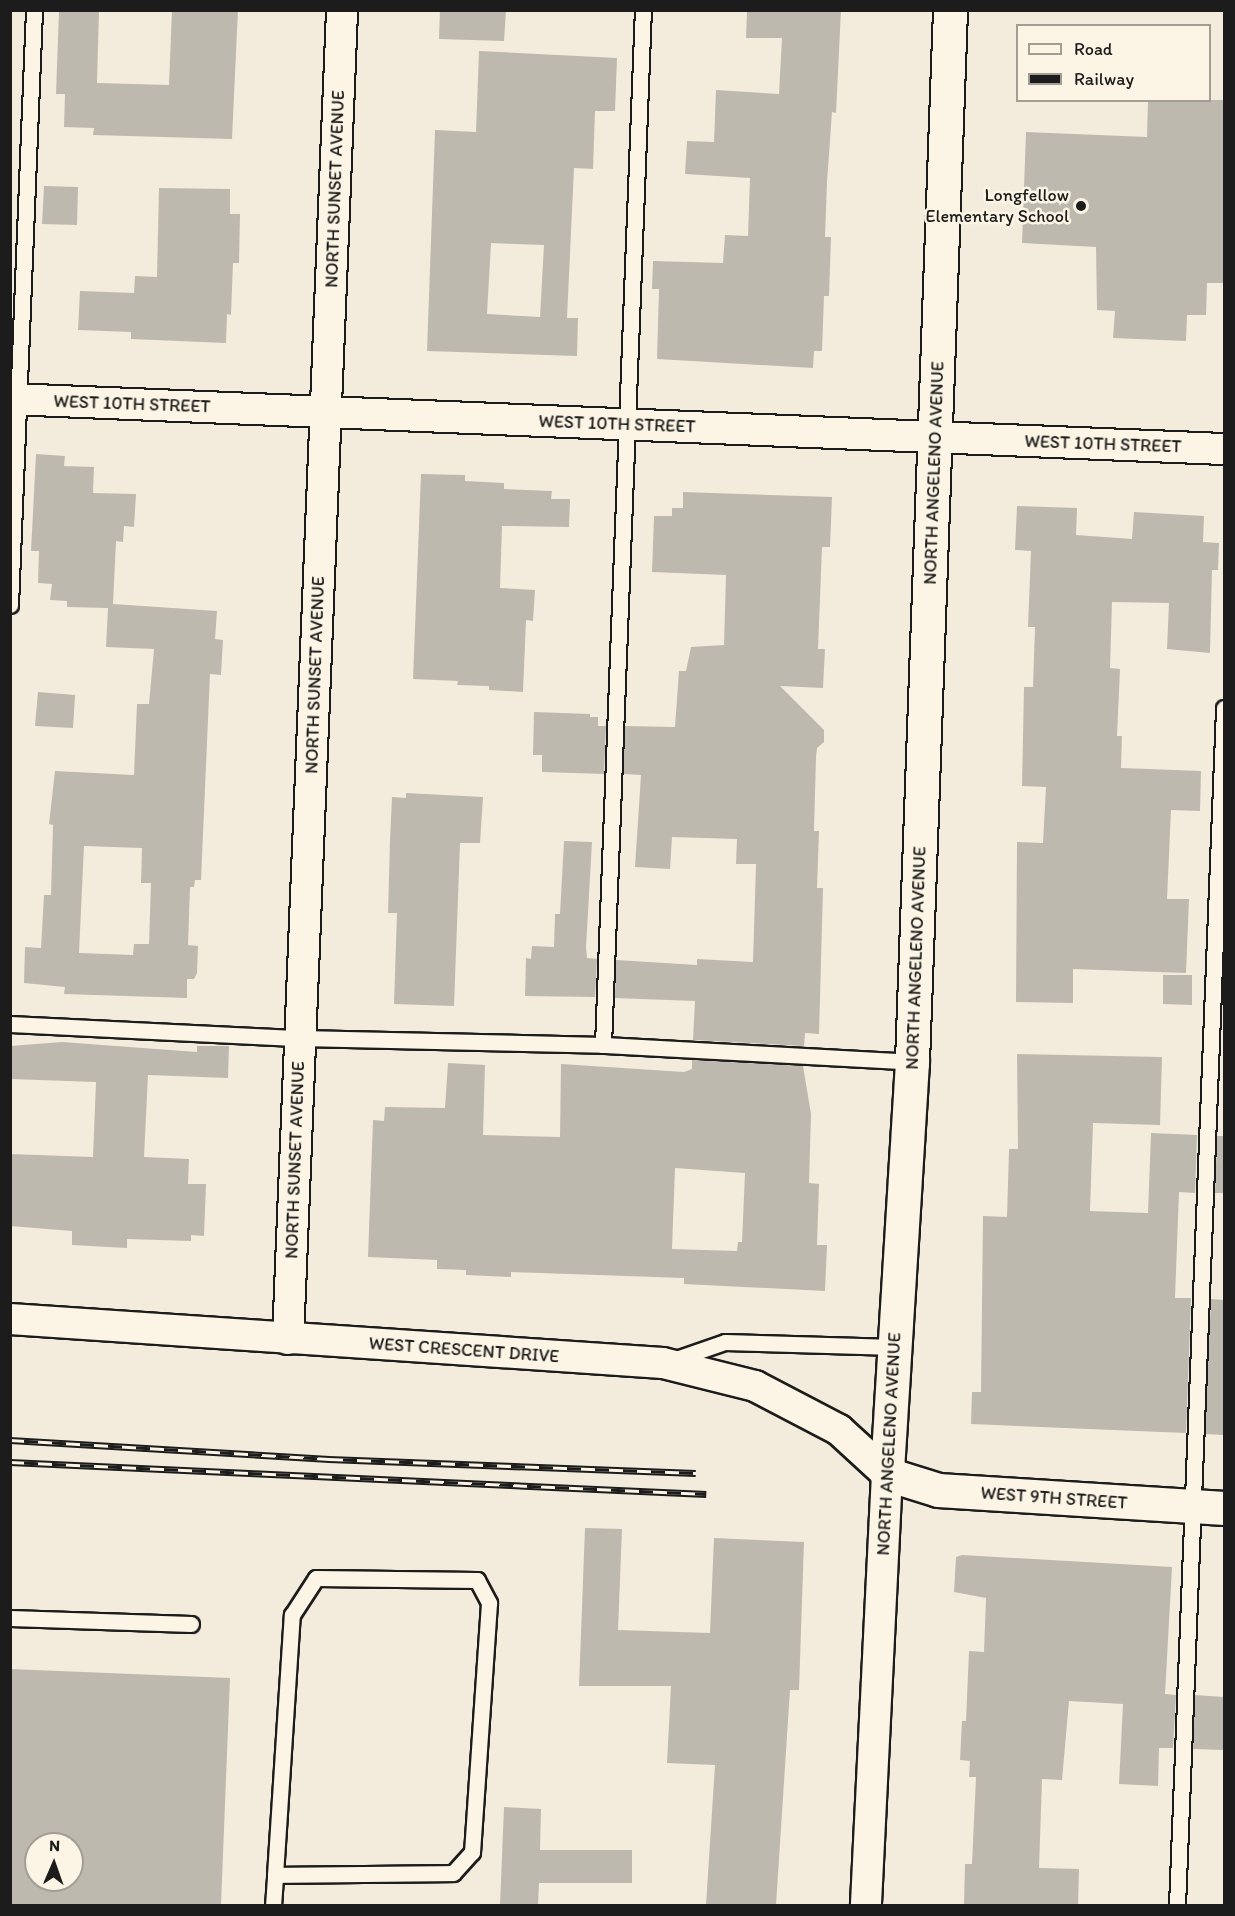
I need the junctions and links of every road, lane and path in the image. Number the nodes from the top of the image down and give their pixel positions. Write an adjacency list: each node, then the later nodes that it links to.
1 (34, 10): 5 (lane)
2 (342, 10): 6 (street, NORTH SUNSET AVENUE)
3 (643, 10): 7 (lane)
4 (950, 10): 8 (street, NORTH ANGELENO AVENUE)
5 (14, 399): 6 (street, WEST 10TH STREET); 10 (lane)
6 (326, 412): 7 (street, WEST 10TH STREET); 13 (street, NORTH SUNSET AVENUE)
7 (627, 425): 8 (street, WEST 10TH STREET); 14 (lane)
8 (936, 437): 9 (street, WEST 10TH STREET); 15 (street, NORTH ANGELENO AVENUE)
9 (1224, 449)
10 (10, 605)
11 (1224, 708): 21 (lane)
12 (10, 1024): 13 (lane)
13 (300, 1038): 14 (lane); 17 (street, NORTH SUNSET AVENUE)
14 (603, 1045): 15 (lane)
15 (912, 1062): 18 (street, NORTH ANGELENO AVENUE)
16 (10, 1319): 17 (street, WEST CRESCENT DRIVE)
17 (288, 1339): 19 (street, WEST CRESCENT DRIVE)
18 (895, 1347): 19 (lane); 20 (street, NORTH ANGELENO AVENUE)
19 (663, 1363): 20 (street, WEST CRESCENT DRIVE)
20 (887, 1474): 21 (street, WEST 9TH STREET); 27 (street, NORTH ANGELENO AVENUE)
21 (1192, 1507): 22 (street, WEST 9TH STREET); 28 (lane)
22 (1224, 1508)
23 (10, 1618): 24 (lane)
24 (190, 1624)
25 (274, 1875): 25 (lane); 26 (lane)
26 (273, 1905)
27 (866, 1905)
28 (1177, 1905)

